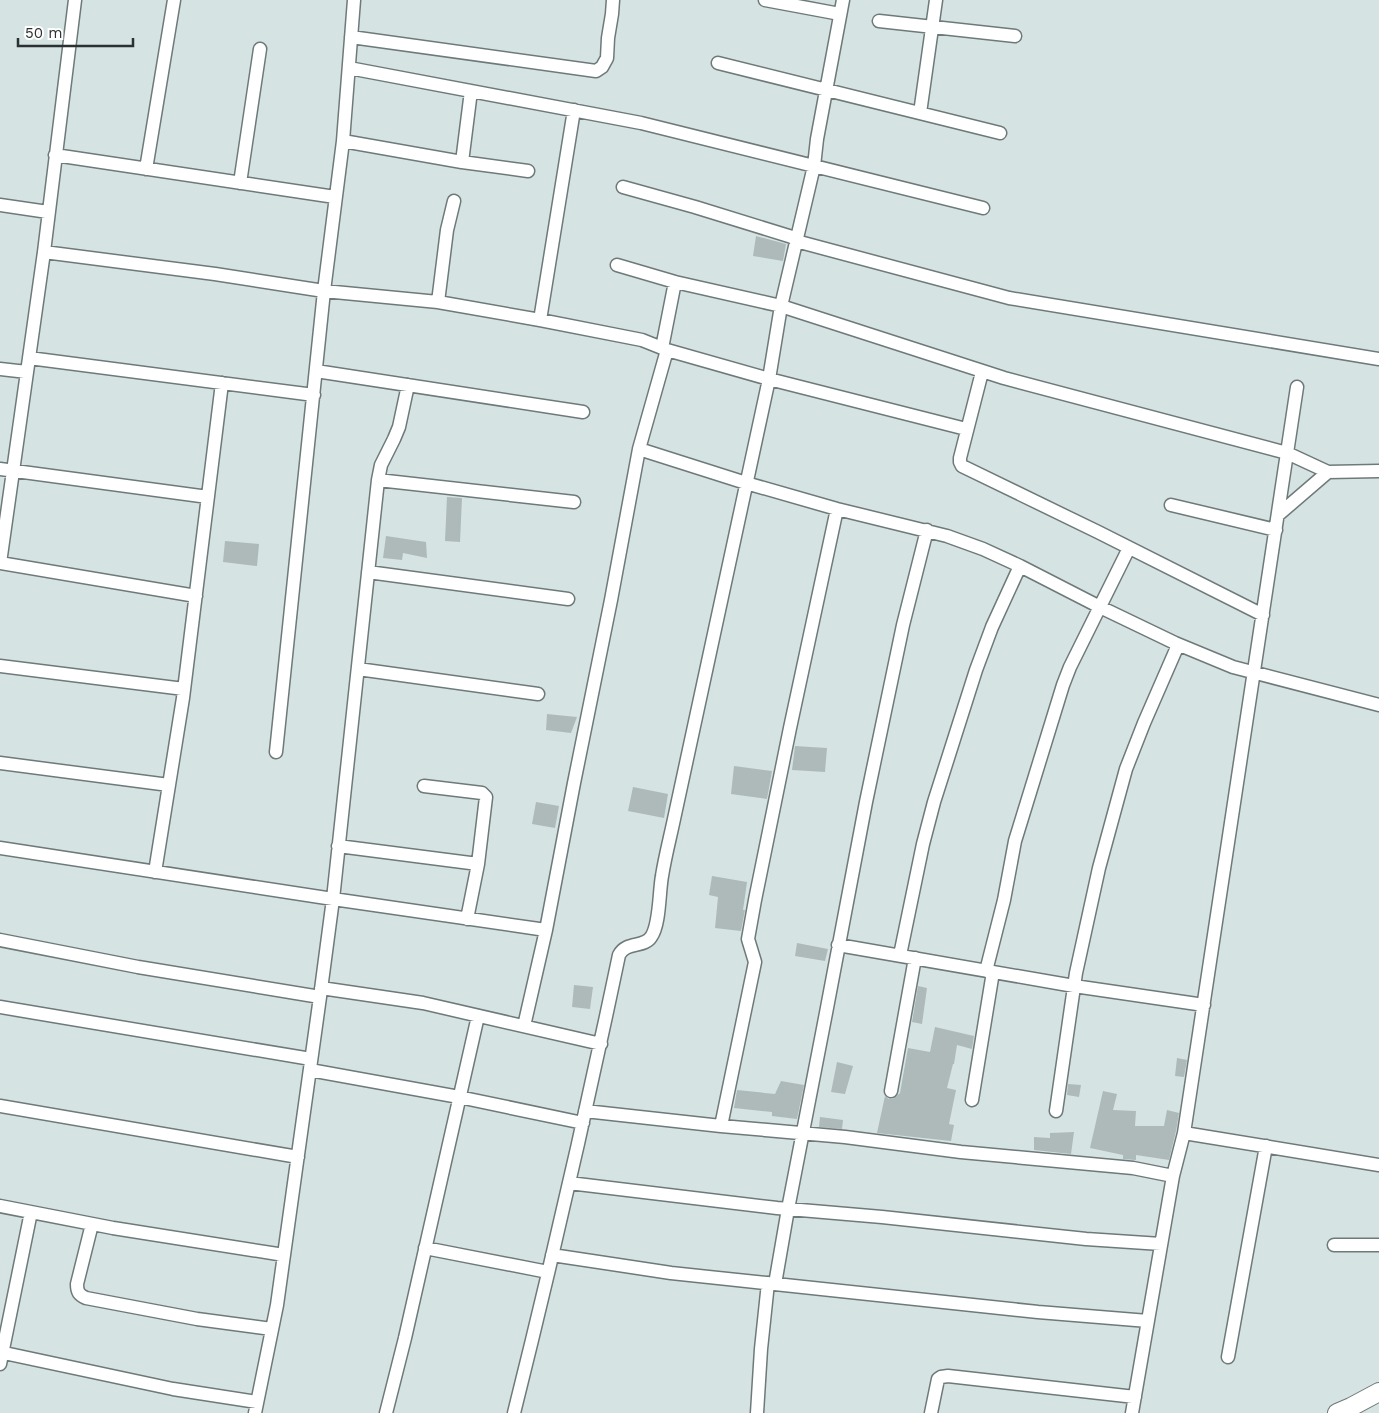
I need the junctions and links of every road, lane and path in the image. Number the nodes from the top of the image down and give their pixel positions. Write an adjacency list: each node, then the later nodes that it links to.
1 (76, 0): 22 (street)
2 (174, 0): 25 (street)
3 (354, 0): 12 (street)
4 (613, 0): 12 (street)
5 (765, 0): 8 (street)
6 (842, 0): 8 (street)
7 (936, 0): 10 (street)
8 (840, 14): 17 (street)
9 (879, 21): 10 (street)
10 (933, 27): 11 (street); 19 (street)
11 (1015, 36)
12 (351, 37): 15 (street)
13 (260, 49): 27 (street)
14 (718, 63): 17 (street)
15 (349, 68): 16 (street); 21 (street)
16 (471, 91): 18 (street); 23 (street)
17 (827, 91): 19 (street); 24 (street)
18 (574, 110): 24 (street); 41 (street)
19 (920, 114): 20 (street)
20 (1000, 132)
21 (343, 141): 23 (street); 29 (street)
22 (56, 156): 25 (street); 33 (street)
23 (462, 162): 26 (street)
24 (814, 166): 32 (street); 34 (street)
25 (146, 169): 27 (street)
26 (528, 171)
27 (240, 183): 29 (street)
28 (623, 187): 34 (street)
29 (335, 197): 38 (street)
30 (454, 201): 39 (street)
31 (0, 205): 33 (street)
32 (983, 208)
33 (48, 212): 35 (street)
34 (796, 241): 40 (street); 44 (street)
35 (44, 252): 38 (street); 43 (street)
36 (617, 265): 37 (street)
37 (675, 282): 40 (street); 42 (street)
38 (324, 291): 39 (street); 47 (street)
39 (438, 302): 41 (street)
40 (782, 306): 48 (street); 49 (street)
41 (540, 320): 42 (street)
42 (665, 349): 49 (street); 56 (street)
43 (29, 358): 46 (street); 50 (street)
44 (1379, 359)
45 (0, 369): 46 (street)
46 (27, 372): 58 (street)
47 (316, 372): 51 (street); 53 (street)
48 (982, 372): 55 (street); 57 (street)
49 (769, 379): 55 (street); 62 (street)
50 (222, 383): 53 (street); 63 (street)
51 (408, 386): 54 (street); 61 (street)
52 (1297, 387): 57 (street)
53 (314, 395): 85 (street)
54 (583, 412)
55 (966, 428): 70 (street)
56 (639, 449): 62 (street); 95 (street)
57 (1287, 453): 60 (street); 67 (street)
58 (6, 470): 63 (street); 71 (street)
59 (1379, 471): 60 (street)
60 (1328, 472): 67 (street)
61 (378, 480): 64 (street); 73 (street)
62 (746, 483): 66 (street); 107 (street)
63 (208, 497): 74 (street)
64 (574, 502)
65 (1171, 505): 69 (street)
66 (837, 509): 68 (street); 115 (street)
67 (1278, 516): 69 (street)
68 (927, 530): 72 (street); 97 (street)
69 (1276, 530): 77 (street)
70 (1129, 548): 76 (street); 77 (street)
71 (0, 563): 74 (street)
72 (1020, 566): 76 (street); 98 (street)
73 (368, 572): 75 (street); 80 (street)
74 (196, 596): 82 (street)
75 (568, 598)
76 (1100, 607): 78 (street); 100 (street)
77 (1263, 615): 81 (street)
78 (1178, 645): 81 (street); 101 (street)
79 (0, 666): 82 (street)
80 (358, 668): 83 (street); 89 (street)
81 (1254, 672): 84 (street); 103 (street)
82 (184, 689): 87 (street)
83 (538, 694)
84 (1379, 705)
85 (276, 752)
86 (0, 763): 87 (street)
87 (169, 784): 92 (street)
88 (424, 786): 91 (street)
89 (338, 846): 91 (street); 93 (street)
90 (0, 848): 92 (street)
91 (478, 864): 94 (street)
92 (155, 872): 93 (street)
93 (333, 899): 94 (street); 102 (street)
94 (468, 919): 95 (street)
95 (546, 930): 106 (street)
96 (0, 940): 102 (street)
97 (838, 945): 98 (street); 116 (street)
98 (900, 956): 99 (street)
99 (914, 958): 100 (street); 109 (street)
100 (990, 971): 101 (street); 111 (street)
101 (1074, 986): 103 (street); 113 (street)
102 (321, 992): 105 (street); 108 (street)
103 (1204, 1006): 117 (street)
104 (0, 1007): 108 (street)
105 (478, 1016): 106 (street); 110 (street)
106 (524, 1026): 107 (street)
107 (601, 1044): 114 (street)
108 (311, 1064): 110 (street); 119 (street)
109 (891, 1091)
110 (459, 1097): 114 (street); 130 (street)
111 (972, 1100)
112 (0, 1106): 119 (street)
113 (1056, 1111)
114 (584, 1117): 115 (street); 122 (street)
115 (721, 1126): 116 (street)
116 (803, 1133): 121 (street); 124 (street)
117 (1184, 1133): 118 (street); 121 (street)
118 (1266, 1146): 120 (street); 138 (street)
119 (298, 1157): 131 (street)
120 (1379, 1165)
121 (1173, 1176): 127 (street)
122 (569, 1183): 124 (street); 132 (street)
123 (0, 1206): 125 (street)
124 (788, 1209): 127 (street); 134 (street)
125 (31, 1212): 126 (street); 137 (street)
126 (92, 1224): 131 (street); 136 (street)
127 (1162, 1244): 135 (street)
128 (1334, 1245): 129 (street)
129 (1379, 1245)
130 (425, 1248): 133 (street); 143 (street)
131 (284, 1255): 136 (street)
132 (552, 1255): 133 (street); 134 (street)
133 (548, 1272): 144 (street)
134 (771, 1284): 135 (street); 145 (street)
135 (1148, 1321): 140 (street)
136 (272, 1329): 141 (street)
137 (1, 1356): 141 (street)
138 (1228, 1358)
139 (1379, 1392): 142 (street)
140 (1135, 1397): 146 (street); 147 (street)
141 (256, 1407)
142 (1346, 1411)
143 (386, 1413)
144 (514, 1413)
145 (757, 1413)
146 (931, 1413)
147 (1132, 1413)

